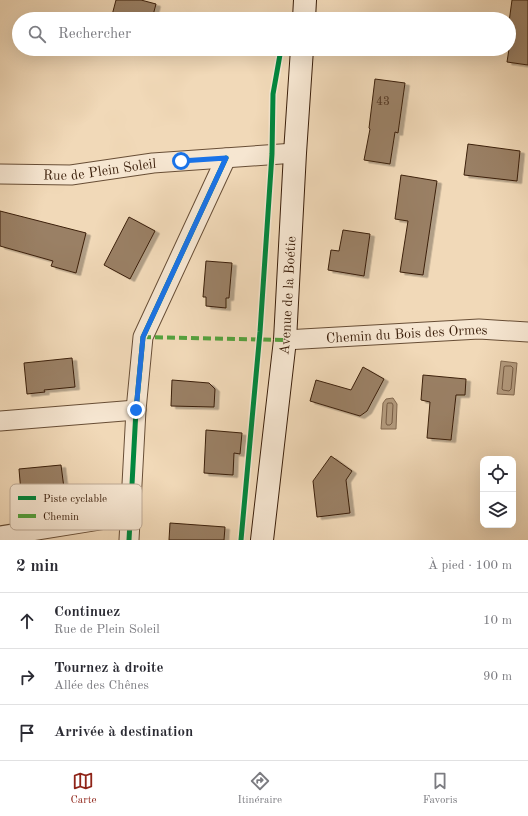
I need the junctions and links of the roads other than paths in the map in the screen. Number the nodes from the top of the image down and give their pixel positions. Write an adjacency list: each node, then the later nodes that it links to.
1 (305, 0): 2 (main road)
2 (304, 12)
3 (302, 56): 4 (main road, Avenue de la Boétie)
4 (295, 153): 5 (street, Rue de Plein Soleil); 8 (main road, Avenue de la Boétie)
5 (226, 158): 6 (street, Rue de Plein Soleil); 9 (street)
6 (0, 174)
7 (528, 332): 8 (street, Chemin du Bois des Ormes)
8 (285, 340): 16 (main road, Avenue de la Boétie)
9 (136, 410): 10 (street); 11 (street)
10 (0, 421)
11 (132, 484)
12 (37, 530): 14 (street)
13 (130, 530): 15 (street)
14 (0, 536)
15 (129, 540)
16 (262, 540)

